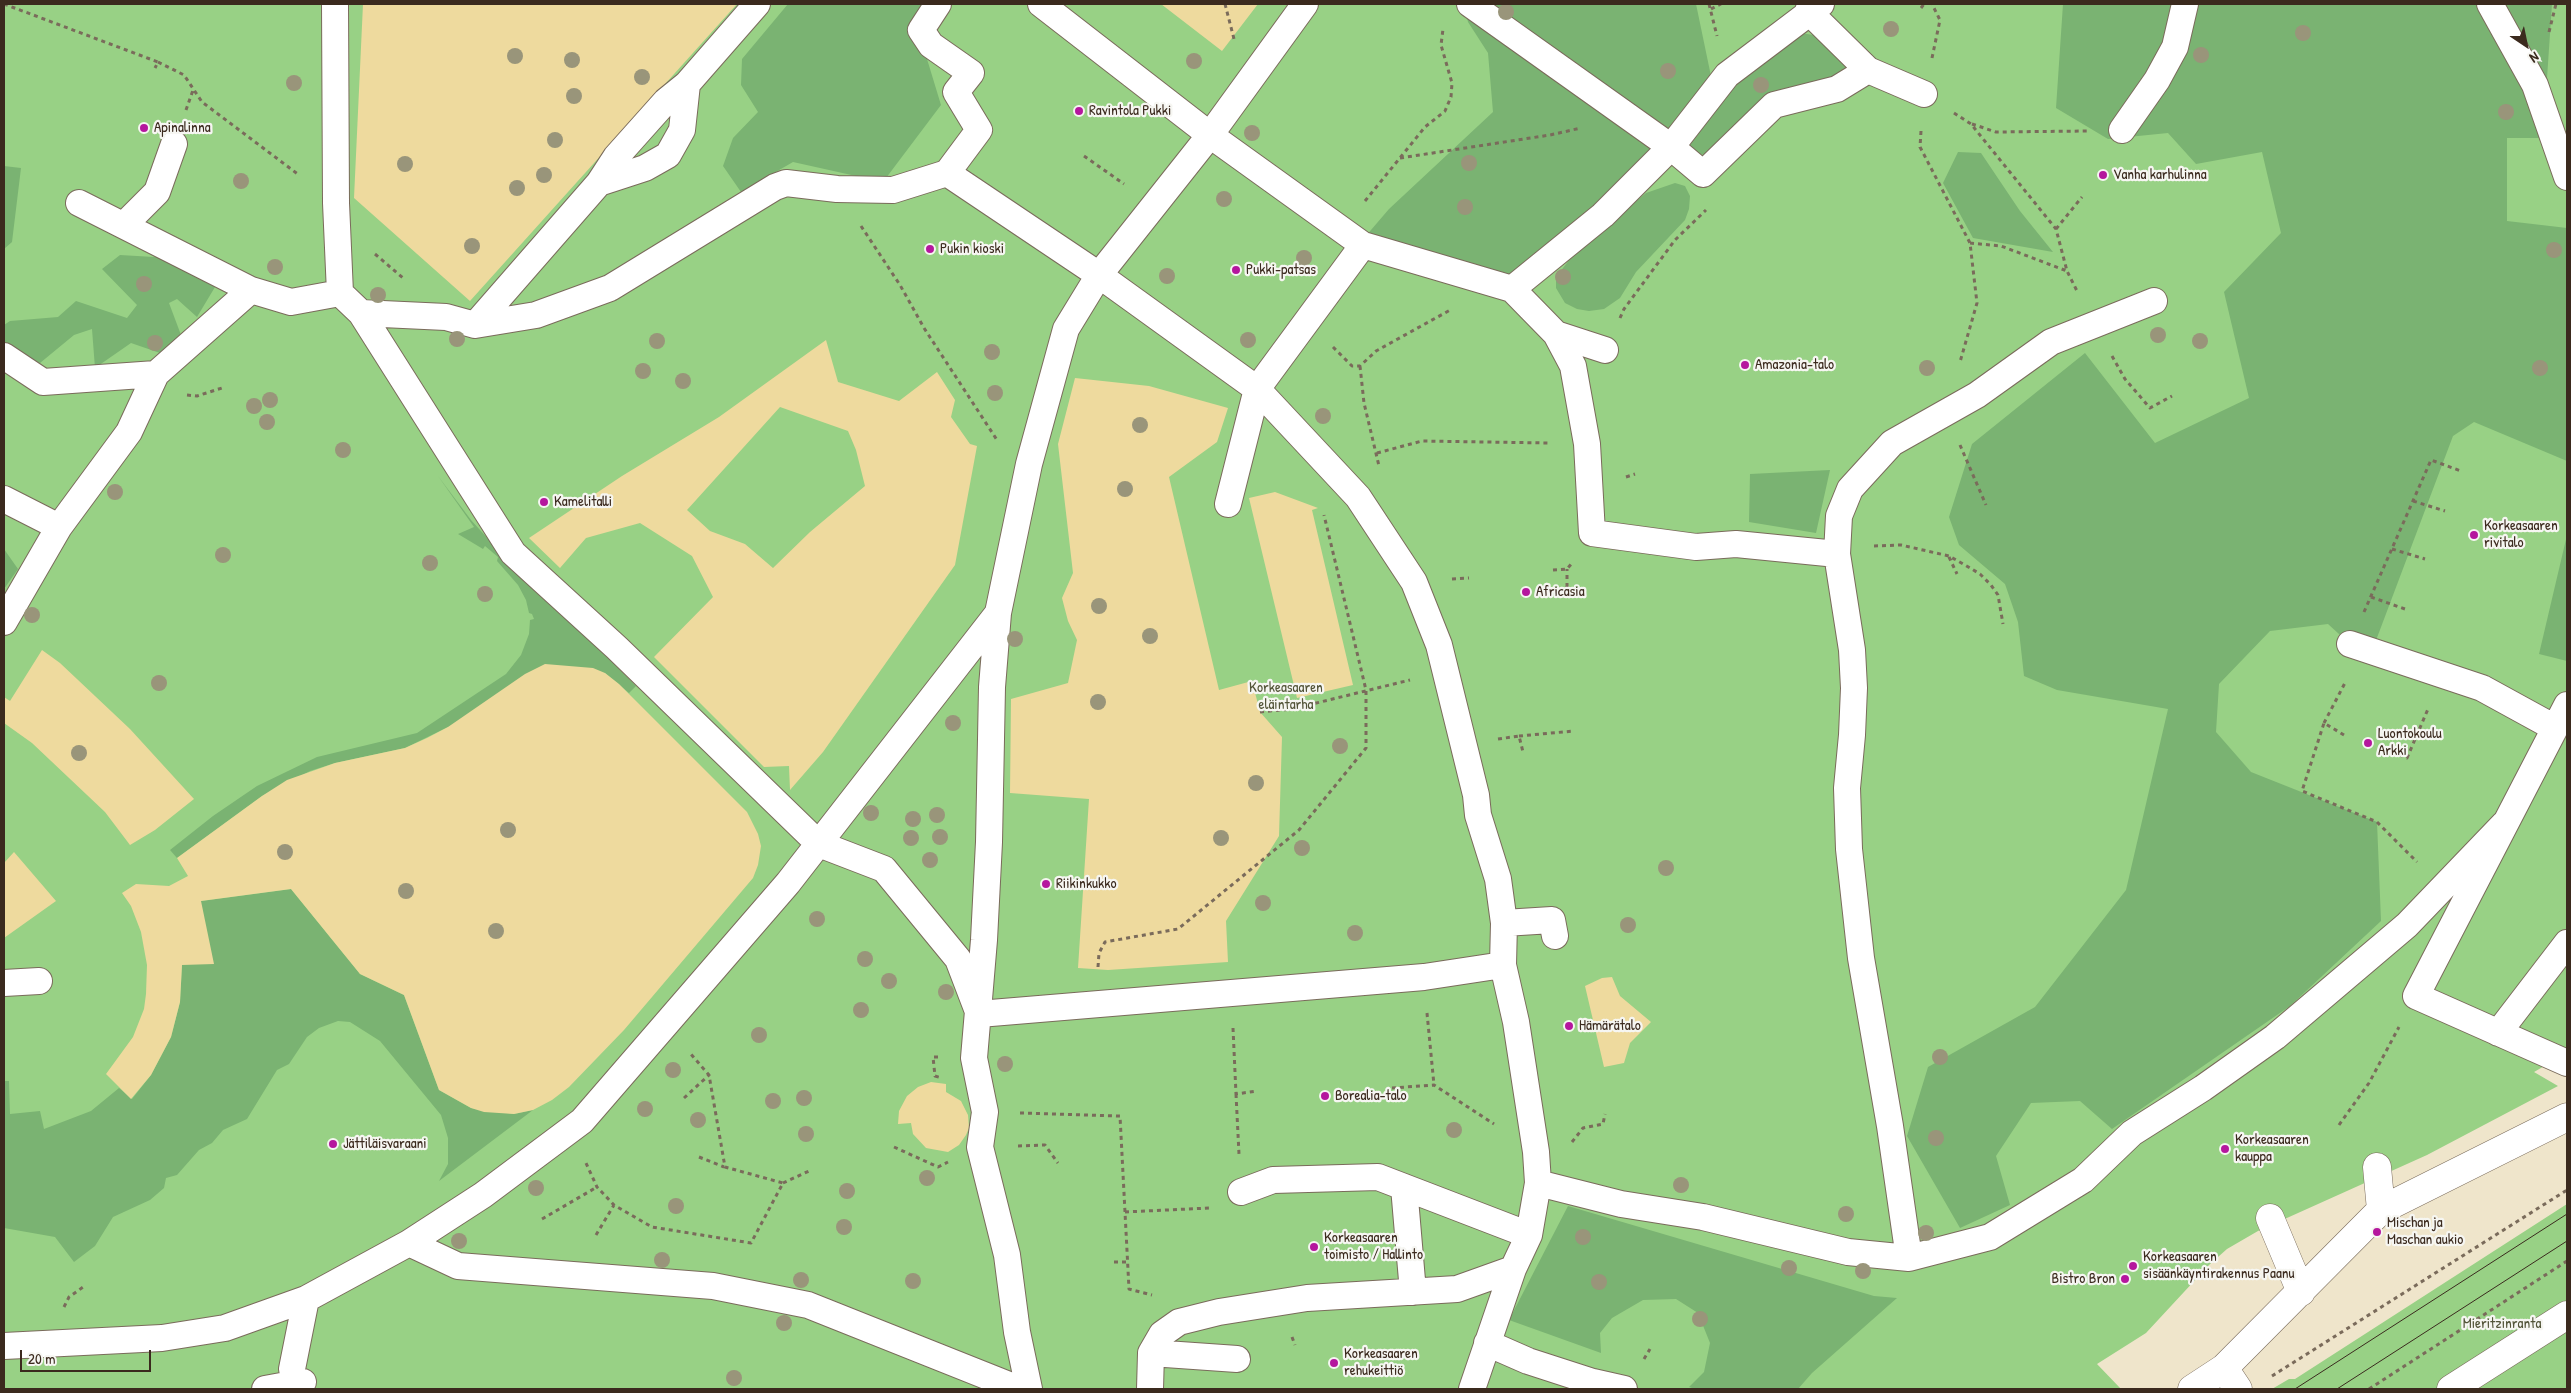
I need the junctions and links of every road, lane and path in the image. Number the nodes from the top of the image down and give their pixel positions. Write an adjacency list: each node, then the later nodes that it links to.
1 (4, 4): 19 (path)
2 (336, 4): 52 (lane)
3 (757, 4): 22 (lane)
4 (938, 4): 34 (lane)
5 (1041, 4): 27 (lane)
6 (1226, 4): 18 (path)
7 (1304, 4): 27 (lane)
8 (1470, 4): 24 (lane)
9 (1721, 4): 16 (path)
10 (1924, 4): 15 (path)
11 (1932, 4): 23 (path)
12 (2185, 4): 26 (lane)
13 (2490, 4): 35 (lane)
14 (1815, 7): 21 (lane); 30 (lane)
15 (1921, 8)
16 (1710, 10)
17 (1444, 20): 33 (path)
18 (1233, 38)
19 (158, 62): 20 (path); 28 (path)
20 (155, 68)
21 (1868, 70): 23 (lane); 30 (lane)
22 (688, 84): 36 (lane); 36 (lane)
23 (1924, 94): 25 (path)
24 (1628, 116): 30 (lane); 33 (path)
25 (1971, 124): 26 (path); 43 (path)
26 (2122, 130)
27 (1210, 135): 44 (lane); 48 (lane)
28 (249, 137)
29 (174, 144): 42 (lane)
30 (1671, 147): 50 (lane)
31 (1920, 147): 45 (path)
32 (1084, 156): 37 (path)
33 (1400, 158): 44 (path)
34 (947, 173): 38 (lane); 48 (lane)
35 (2567, 177)
36 (599, 183): 55 (lane)
37 (1126, 186)
38 (837, 189): 55 (lane); 67 (path)
39 (2082, 197): 43 (path)
40 (80, 203): 42 (lane)
41 (1709, 207): 58 (path)
42 (124, 225): 51 (lane)
43 (2056, 229): 47 (path)
44 (1341, 230): 46 (lane)
45 (1970, 243): 47 (path); 63 (path)
46 (1363, 245): 49 (lane); 61 (lane)
47 (2066, 271): 56 (path)
48 (1099, 275): 61 (lane); 67 (lane)
49 (1472, 277): 50 (lane); 65 (path)
50 (1512, 289): 57 (lane)
51 (251, 290): 52 (lane); 60 (lane)
52 (340, 293): 54 (lane)
53 (2154, 302): 56 (lane)
54 (361, 313): 55 (lane); 100 (lane)
55 (475, 325)
56 (2095, 326): 62 (path); 63 (lane)
57 (1556, 334): 58 (lane); 64 (lane)
58 (1605, 350)
59 (4, 356): 60 (lane)
60 (156, 374): 75 (lane)
61 (1257, 389): 68 (lane); 71 (lane)
62 (2172, 396)
63 (1946, 412): 72 (path); 77 (lane)
64 (1587, 444): 65 (path); 77 (lane)
65 (1378, 453): 68 (path)
66 (2461, 471): 70 (path)
67 (1025, 482): 85 (lane)
68 (1358, 497): 89 (lane)
69 (4, 500): 75 (lane)
70 (2413, 501): 74 (path); 76 (path)
71 (1228, 504)
72 (1986, 505)
73 (1322, 507): 91 (path)
74 (2445, 510)
75 (59, 527): 86 (lane)
76 (2392, 549): 79 (path); 83 (path)
77 (1837, 554): 78 (path); 151 (lane)
78 (1949, 556): 81 (path); 87 (path)
79 (2425, 559)
80 (1567, 569): 82 (path)
81 (1957, 574)
82 (1567, 587)
83 (2371, 597): 84 (path); 88 (path)
84 (2405, 609)
85 (998, 613): 100 (lane); 112 (lane)
86 (4, 622)
87 (2003, 624)
88 (2359, 648): 90 (lane); 94 (path)
89 (1446, 672): 91 (path); 102 (lane)
90 (2443, 675): 93 (lane); 98 (path)
91 (1366, 690): 92 (path); 106 (path)
92 (1260, 712)
93 (2561, 717): 99 (lane)
94 (2324, 723): 96 (path); 101 (path)
95 (1574, 730): 97 (path)
96 (2344, 735)
97 (1519, 736)
98 (2392, 752)
99 (2504, 824): 101 (lane); 111 (lane)
100 (819, 844): 112 (lane); 113 (lane)
101 (2442, 888): 151 (lane)
102 (1504, 923): 103 (lane); 105 (lane)
103 (1555, 936)
104 (2567, 943): 114 (lane)
105 (1503, 965): 107 (lane); 130 (lane)
106 (1098, 970)
107 (1424, 977): 110 (lane); 117 (path)
108 (39, 981): 109 (lane)
109 (4, 983)
110 (1231, 993): 112 (lane); 120 (path)
111 (2416, 996): 114 (lane); 126 (path)
112 (979, 1014): 122 (lane)
113 (666, 1025): 116 (path); 125 (lane)
114 (2498, 1033): 115 (lane)
115 (2567, 1063)
116 (710, 1075): 121 (path); 133 (path)
117 (1434, 1085): 118 (path); 130 (path)
118 (1392, 1088)
119 (1257, 1091): 120 (path)
120 (1236, 1094): 141 (path)
121 (684, 1098)
122 (985, 1112): 129 (lane); 145 (path)
123 (1605, 1114): 127 (path)
124 (2567, 1117): 144 (street)
125 (582, 1121): 138 (path); 150 (lane)
126 (2339, 1124)
127 (1583, 1128)
128 (894, 1147): 129 (path)
129 (980, 1147): 132 (path); 171 (lane)
130 (1536, 1152): 137 (lane)
131 (699, 1157): 133 (path)
132 (1058, 1163)
133 (725, 1167): 136 (path)
134 (2377, 1167): 144 (street)
135 (809, 1171): 136 (path)
136 (783, 1183): 142 (path)
137 (1538, 1183): 149 (lane); 151 (lane)
138 (597, 1187): 142 (path); 147 (path)
139 (1404, 1187): 141 (lane); 149 (lane); 156 (lane)
140 (2567, 1190): 168 (path)
141 (1241, 1192)
142 (614, 1206): 148 (path)
143 (1206, 1209): 145 (path)
144 (2381, 1210): 157 (street)
145 (1125, 1212): 154 (path)
146 (2270, 1218): 157 (street)
147 (542, 1220)
148 (596, 1235)
149 (1528, 1235): 155 (lane)
150 (409, 1242): 159 (lane); 170 (lane)
151 (1909, 1258)
152 (2567, 1261): 176 (path)
153 (1114, 1262): 154 (path)
154 (1128, 1262): 158 (path)
155 (1513, 1269): 156 (lane); 161 (lane)
156 (1413, 1292): 164 (lane)
157 (2300, 1292): 167 (street)
158 (1154, 1295)
159 (306, 1300): 162 (lane); 169 (lane)
160 (2567, 1315): 177 (street)
161 (1487, 1343): 173 (lane); 174 (lane)
162 (4, 1346)
163 (1650, 1349): 166 (path)
164 (1150, 1353): 165 (lane); 172 (lane)
165 (1237, 1359)
166 (1642, 1364)
167 (2231, 1379): 175 (street)
168 (2265, 1381)
169 (265, 1389)
170 (1019, 1389)
171 (1028, 1389)
172 (1150, 1389)
173 (1472, 1389)
174 (1624, 1389)
175 (2192, 1389)
176 (2369, 1389)
177 (2451, 1389)

